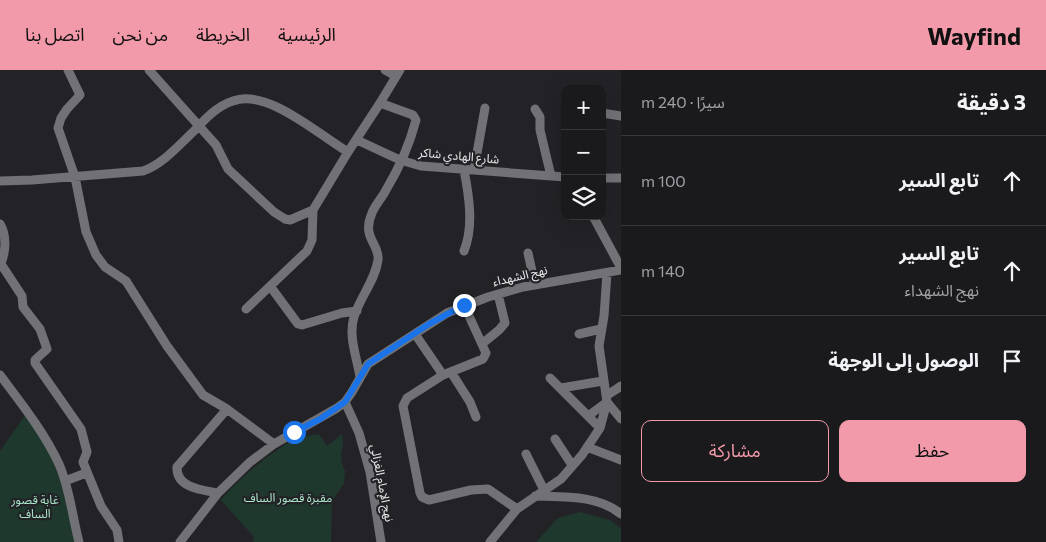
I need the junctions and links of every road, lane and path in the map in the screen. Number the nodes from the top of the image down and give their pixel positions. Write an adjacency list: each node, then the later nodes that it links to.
1 (80, 70): 5 (street)
2 (149, 70): 11 (street)
3 (384, 70): 4 (street)
4 (398, 73): 6 (street)
5 (69, 74): 17 (street)
6 (380, 103): 12 (street); 14 (street)
7 (485, 108): 15 (street)
8 (536, 109): 16 (street)
9 (606, 114): 10 (street)
10 (621, 116)
11 (198, 126): 13 (street); 17 (street); 22 (street)
12 (356, 140): 13 (street); 14 (street, شارع الهادي شاكر)
13 (348, 152): 22 (street)
14 (400, 160): 15 (street, شارع الهادي شاكر); 35 (street)
15 (469, 170): 16 (street, شارع الهادي شاكر); 25 (street)
16 (552, 176): 18 (street, شارع الهادي شاكر)
17 (75, 177): 21 (street); 49 (street)
18 (561, 177)
19 (606, 178): 20 (street)
20 (621, 178)
21 (0, 181)
22 (313, 210): 31 (street)
23 (595, 220): 28 (street)
24 (0, 224): 27 (street)
25 (464, 251)
26 (528, 253): 30 (street)
27 (1, 265): 60 (street)
28 (621, 269): 29 (street, نهج الشهداء)
29 (607, 273): 30 (street, نهج الشهداء); 36 (street)
30 (535, 285): 32 (street, نهج الشهداء)
31 (270, 286): 34 (street); 35 (street)
32 (498, 294): 33 (street, نهج الشهداء); 39 (street)
33 (464, 305): 37 (street, نهج الشهداء); 39 (street)
34 (246, 309)
35 (357, 311): 42 (street)
36 (601, 330): 38 (street); 44 (street)
37 (415, 334): 40 (street); 42 (street, نهج الشهداء)
38 (579, 334)
39 (483, 343): 40 (street)
40 (447, 374): 51 (street); 65 (street)
41 (0, 375): 61 (street)
42 (360, 377): 48 (street, نهج الشهداء)
43 (550, 378): 46 (street)
44 (603, 381): 46 (street); 47 (street)
45 (621, 386): 47 (street)
46 (561, 388): 50 (street)
47 (606, 399): 50 (street); 52 (street); 53 (street)
48 (345, 402): 55 (street); 70 (street, نهج الإمام الغزالي)
49 (227, 409): 55 (street); 63 (street)
50 (588, 416): 53 (street)
51 (476, 417)
52 (621, 419)
53 (600, 428): 56 (street)
54 (555, 439): 59 (street)
55 (274, 444): 63 (street)
56 (587, 448): 58 (street); 59 (street)
57 (526, 454): 62 (street)
58 (621, 460)
59 (572, 465): 62 (street)
60 (86, 473): 61 (street); 68 (street)
61 (65, 481): 67 (street)
62 (544, 490): 64 (street)
63 (218, 493): 69 (street)
64 (535, 496): 65 (street); 66 (street)
65 (517, 509): 71 (street)
66 (621, 514)
67 (79, 542)
68 (119, 542)
69 (180, 542)
70 (381, 542)
71 (490, 542)

